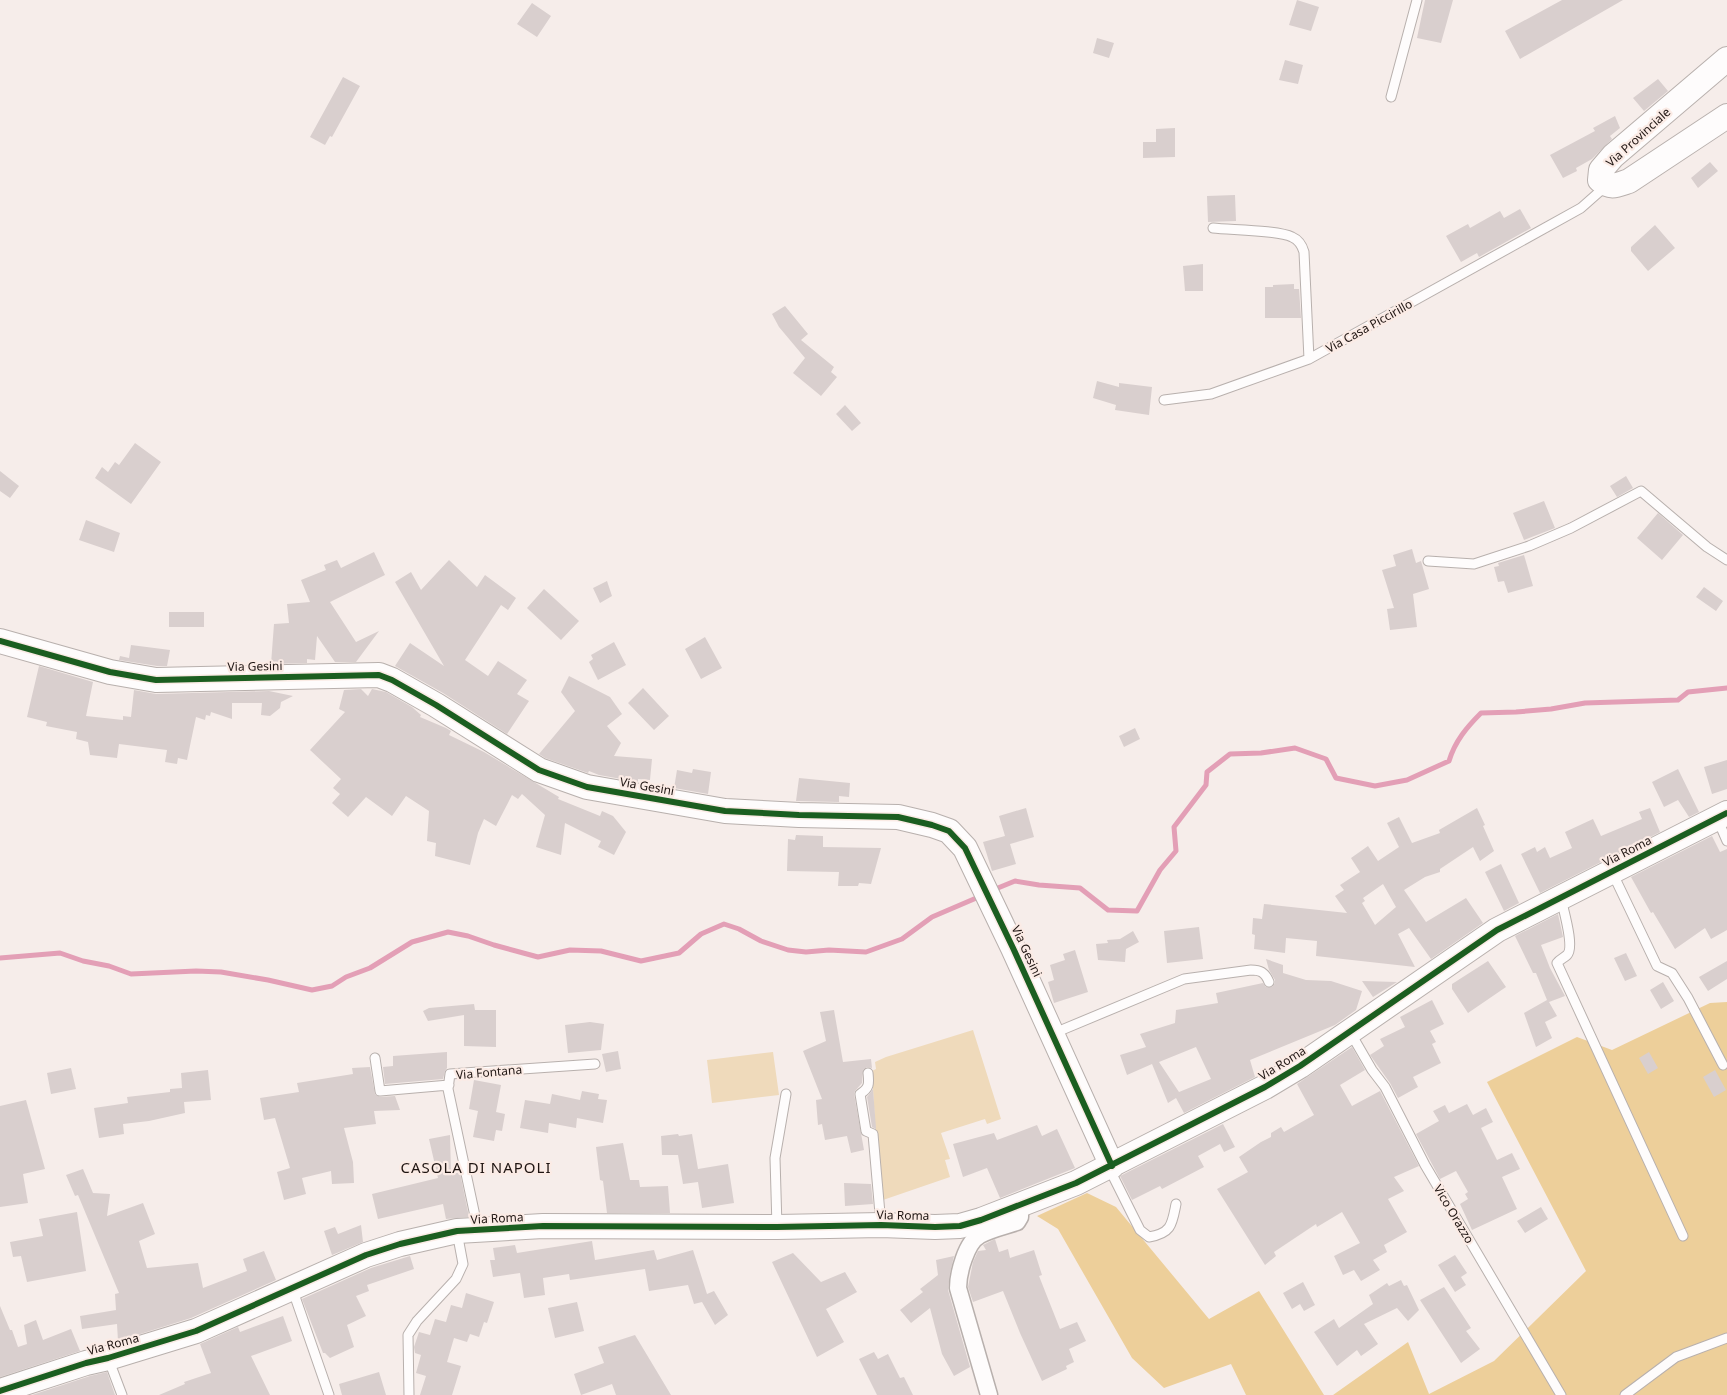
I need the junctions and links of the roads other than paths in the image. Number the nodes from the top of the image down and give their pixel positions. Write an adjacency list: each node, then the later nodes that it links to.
1 (1417, 0): 3 (lane)
2 (1727, 59): 5 (street, Via Provinciale)
3 (1391, 97)
4 (1727, 116): 5 (street, Via Provinciale)
5 (1607, 185): 7 (lane, Via Casa Piccirillo)
6 (1213, 228): 7 (lane, Via Casa Piccirillo)
7 (1309, 359): 8 (lane)
8 (1164, 400)
9 (1727, 560): 10 (lane)
10 (1428, 561)
11 (0, 641): 18 (street, Via Gesini)
12 (1722, 816): 13 (lane); 14 (street, Via Roma)
13 (1727, 841)
14 (1612, 872): 15 (street, Via Roma); 21 (lane)
15 (1561, 898): 17 (street, Via Roma); 31 (lane)
16 (1269, 982): 18 (lane)
17 (1350, 1032): 25 (street, Via Roma); 40 (lane, Vico Orazzo)
18 (1052, 1034): 25 (street, Via Gesini)
19 (375, 1058): 23 (lane)
20 (595, 1064): 23 (lane, Via Fontana)
21 (1723, 1065)
22 (868, 1073): 28 (lane)
23 (449, 1085): 30 (lane, Via Fontana)
24 (786, 1094): 29 (lane)
25 (1110, 1167): 26 (lane); 27 (street, Via Roma)
26 (1176, 1204)
27 (1020, 1206): 28 (street, Via Roma); 39 (street)
28 (881, 1225): 29 (street, Via Roma)
29 (777, 1227): 30 (street, Via Roma)
30 (467, 1231): 32 (street, Via Roma); 38 (lane, Via Fontana)
31 (1683, 1236)
32 (292, 1288): 34 (street, Via Roma); 37 (lane)
33 (1727, 1338): 41 (lane)
34 (108, 1358): 35 (street, Via Roma); 36 (lane)
35 (0, 1391)
36 (122, 1395)
37 (329, 1395)
38 (409, 1395)
39 (989, 1395)
40 (1561, 1395)
41 (1625, 1395)

